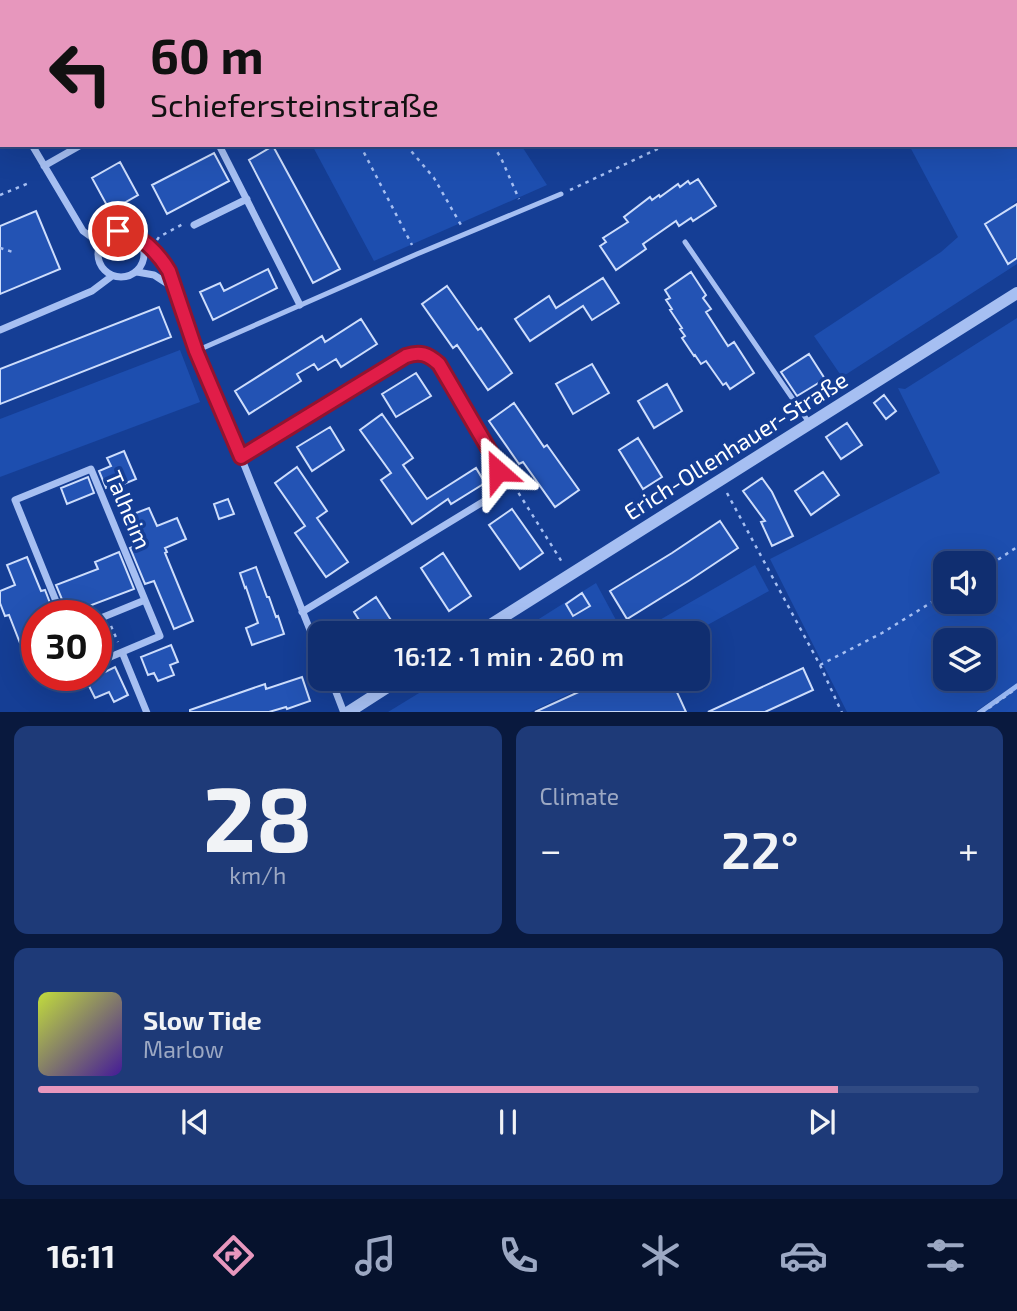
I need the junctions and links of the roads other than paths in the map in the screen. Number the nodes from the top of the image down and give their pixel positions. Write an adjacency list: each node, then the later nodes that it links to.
1 (33, 147): 4 (street)
2 (77, 147): 4 (street)
3 (220, 147): 6 (street)
4 (44, 166): 10 (street)
5 (561, 194): 15 (lane)
6 (247, 199): 7 (street); 15 (street)
7 (194, 225)
8 (139, 239): 10 (street); 11 (street); 13 (street)
9 (685, 242): 18 (lane)
10 (101, 244): 12 (street)
11 (137, 271): 12 (street); 13 (street)
12 (112, 276): 16 (street)
13 (175, 289): 17 (street)
14 (1017, 293): 18 (street, Erich-Ollenhauer-Straße)
15 (300, 305): 17 (lane)
16 (0, 330)
17 (196, 351): 19 (street)
18 (810, 424): 24 (street, Erich-Ollenhauer-Straße)
19 (241, 457): 22 (street); 22 (street)
20 (56, 600): 21 (street, Talheim)
21 (145, 600): 23 (street); 26 (street, Talheim)
22 (302, 612): 25 (street)
23 (112, 613)
24 (497, 621)
25 (308, 626)
26 (122, 652): 27 (street, Talheim); 30 (street)
27 (112, 656)
28 (336, 691): 31 (street)
29 (380, 691): 31 (street)
30 (147, 712)
31 (345, 712)

